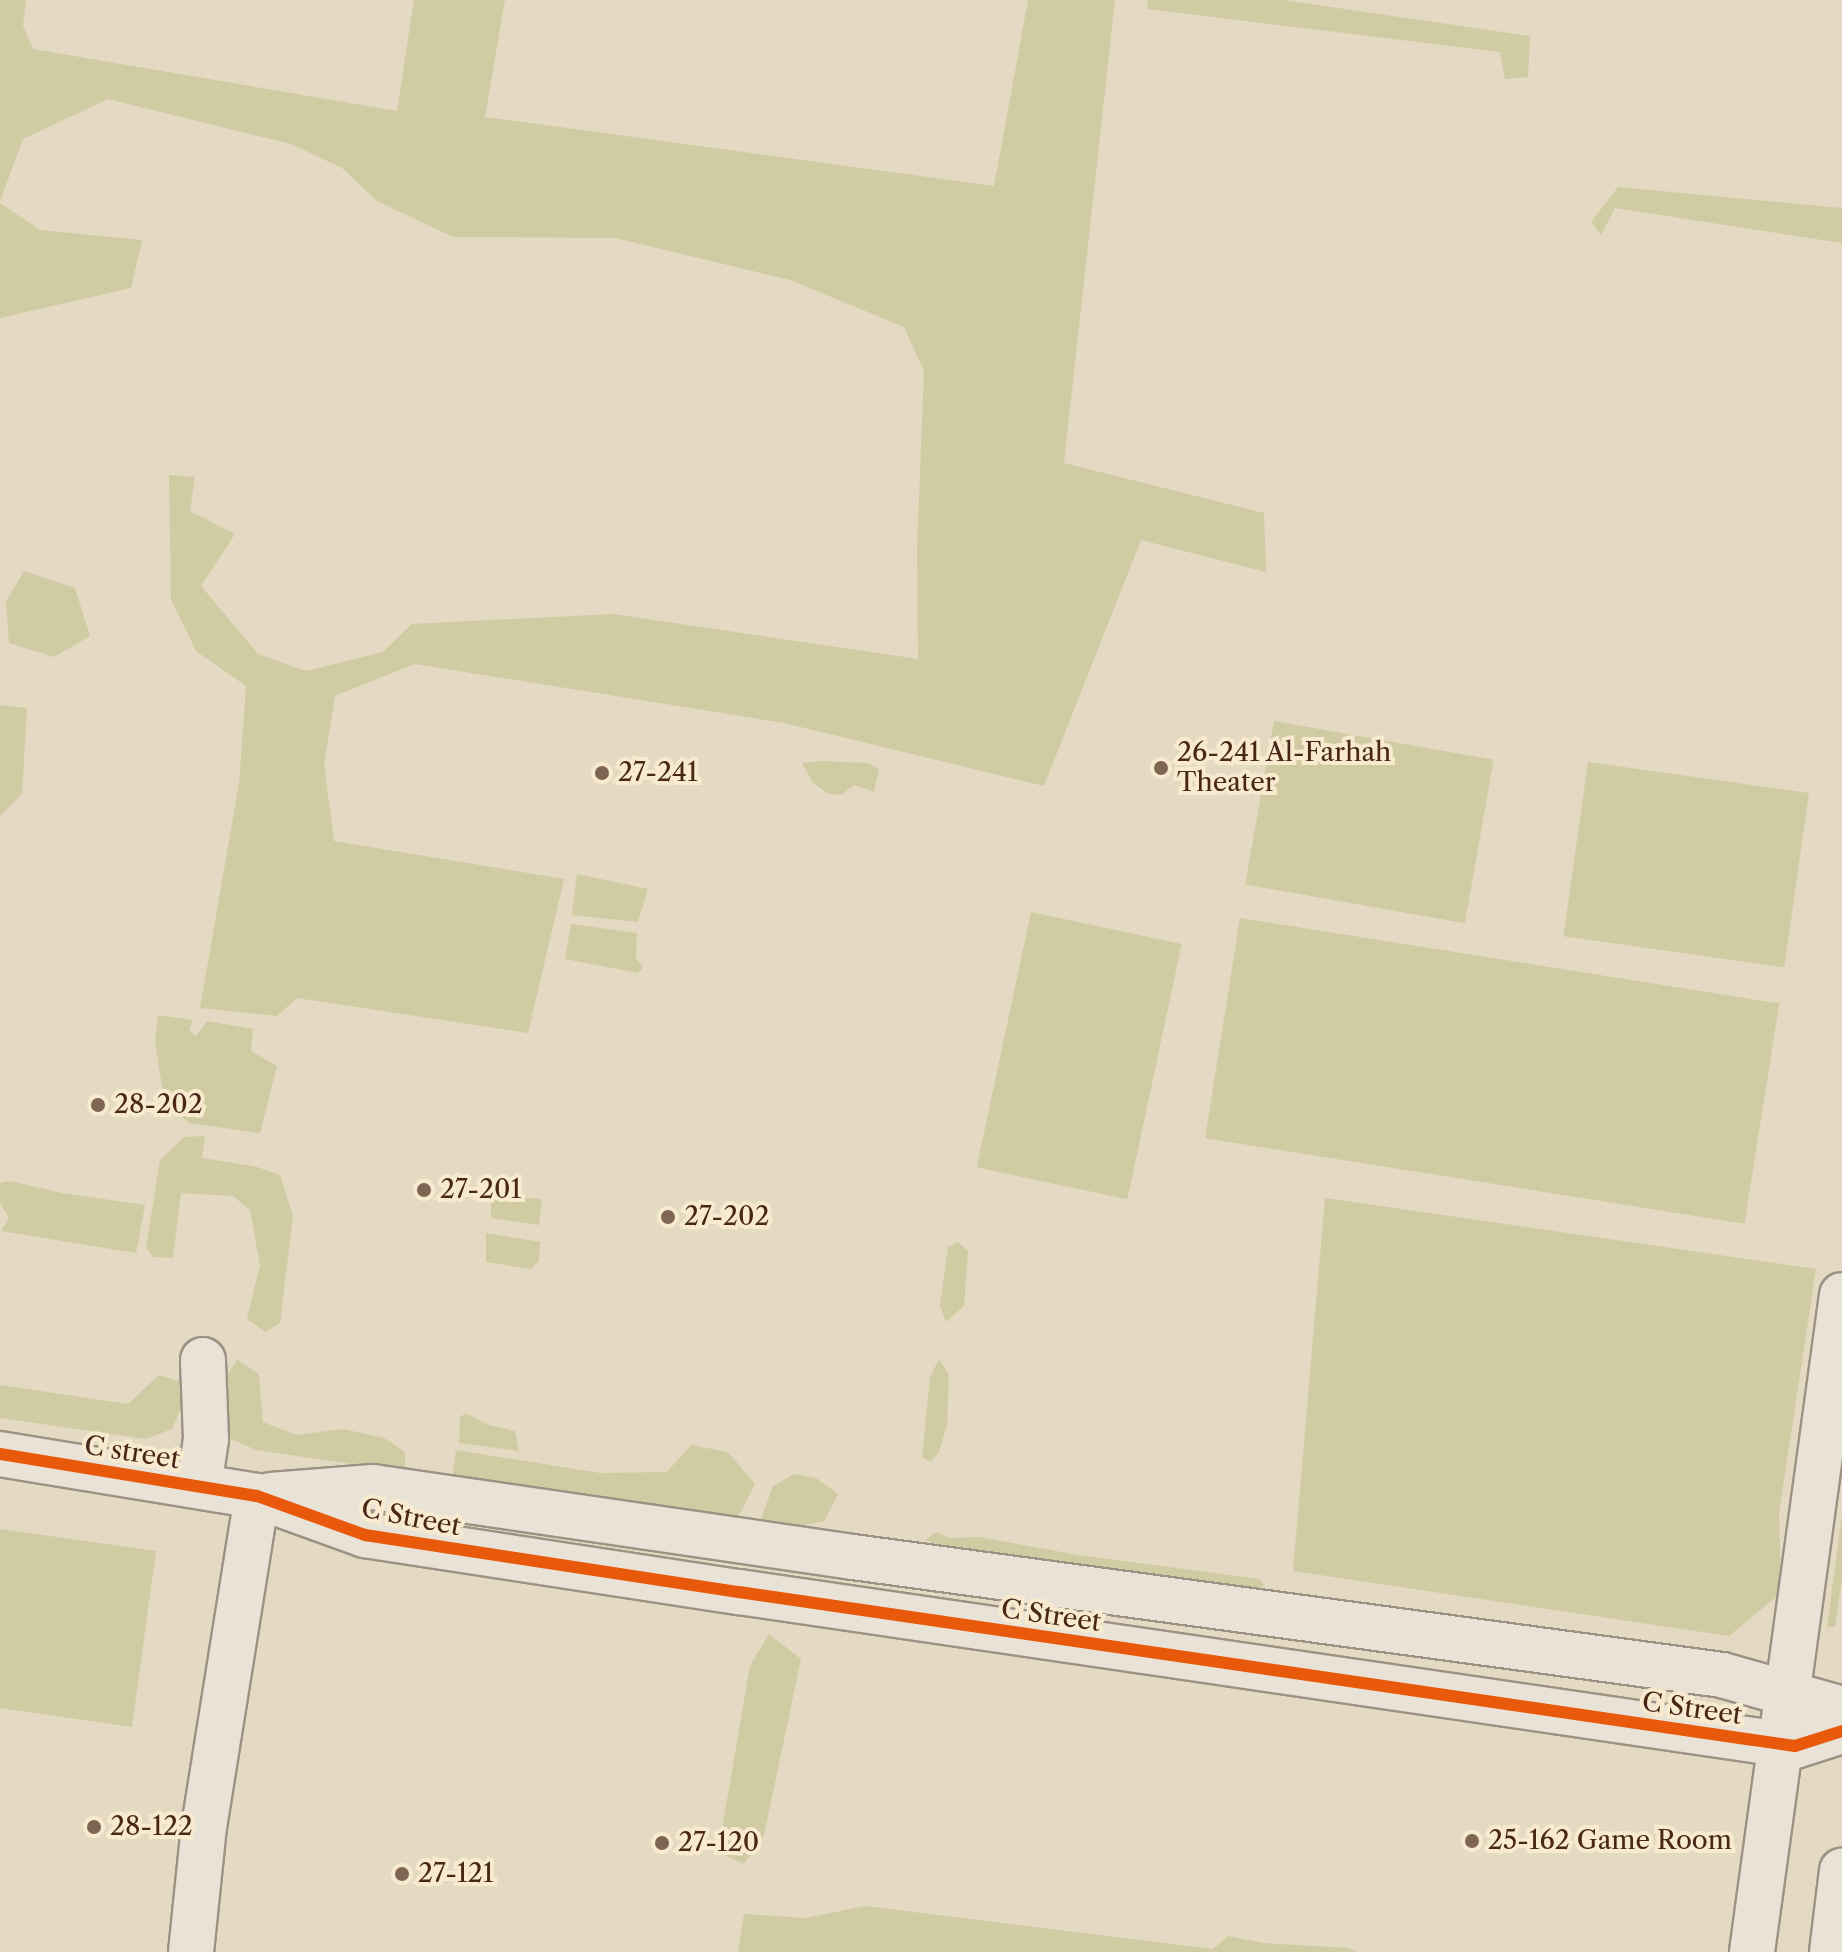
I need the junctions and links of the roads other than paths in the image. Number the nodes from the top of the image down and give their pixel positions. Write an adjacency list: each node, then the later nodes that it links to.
1 (1842, 1295): 6 (street)
2 (203, 1360): 4 (street)
3 (0, 1454): 4 (street, C street)
4 (199, 1486): 5 (street, C street)
5 (257, 1496): 6 (street, C Street); 9 (street, C Street); 11 (street)
6 (1785, 1693): 7 (street, C Street); 9 (street)
7 (1842, 1709)
8 (1842, 1731): 9 (street, C Street)
9 (1779, 1744): 12 (street)
10 (1842, 1871): 13 (street)
11 (191, 1952)
12 (1752, 1952)
13 (1832, 1952)

